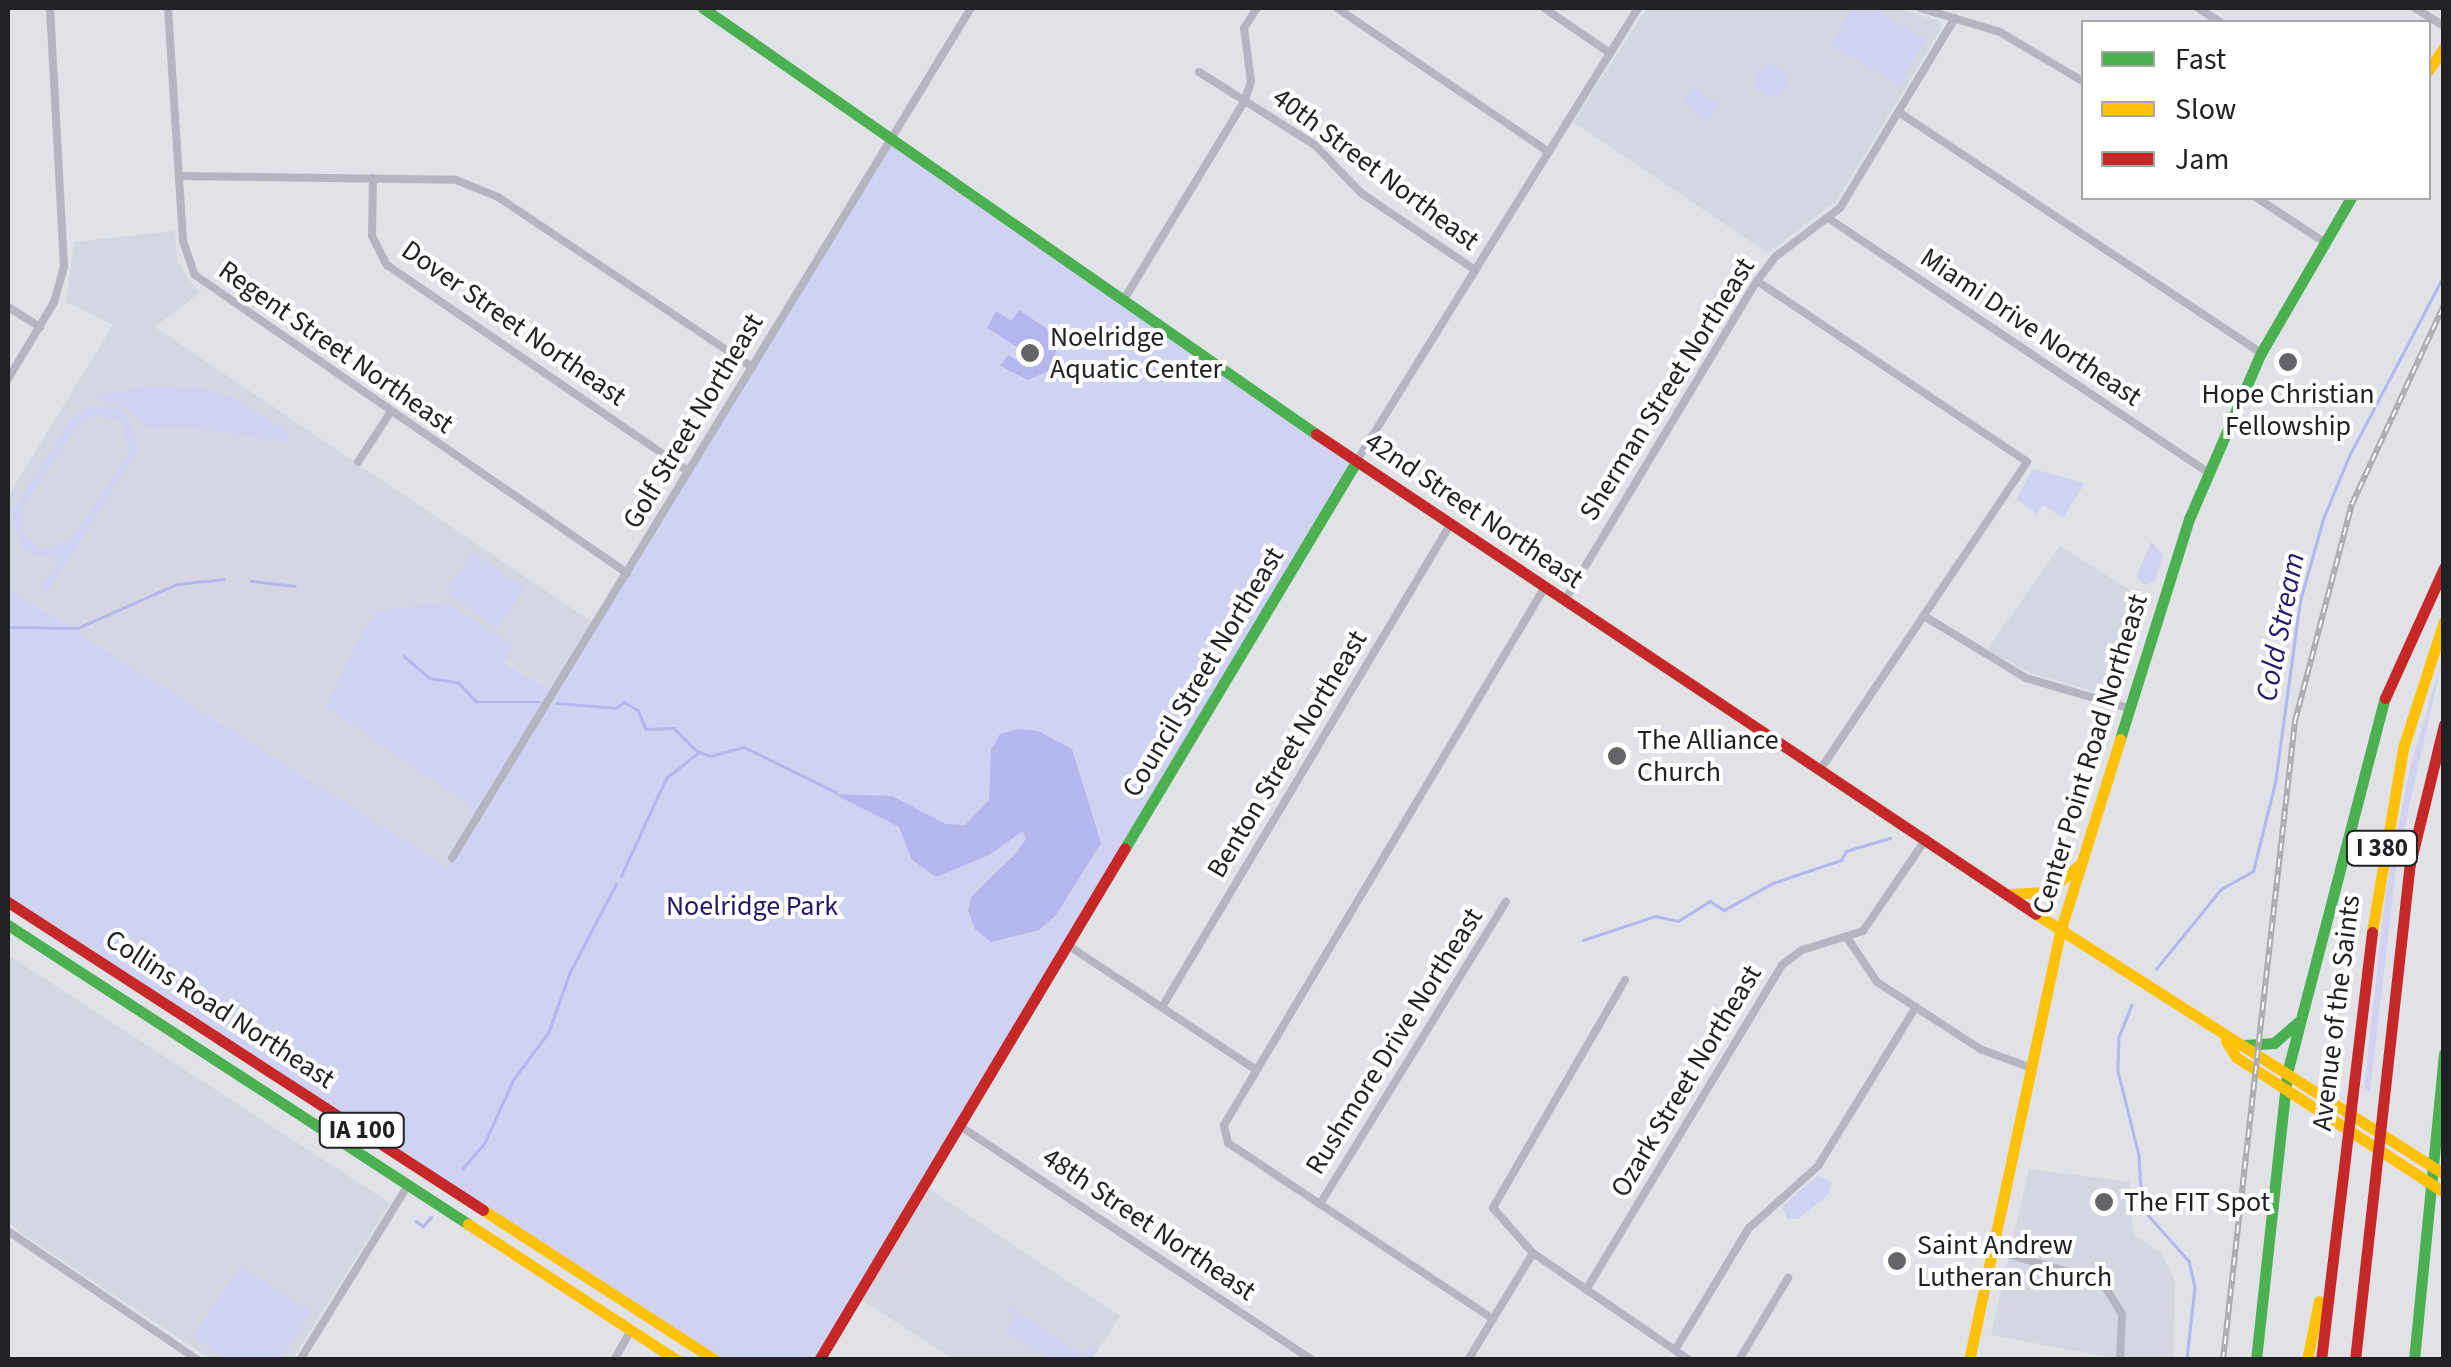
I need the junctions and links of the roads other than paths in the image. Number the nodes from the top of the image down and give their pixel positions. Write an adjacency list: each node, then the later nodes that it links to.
1 (50, 8): 30 (street)
2 (168, 8): 20 (street, Regent Street Northeast)
3 (703, 8): 18 (main road, 42nd Street Northeast)
4 (971, 8): 18 (street, Golf Street Northeast)
5 (1257, 8): 16 (street)
6 (1337, 8): 19 (street)
7 (1544, 8): 13 (street)
8 (1920, 8): 11 (street)
9 (2416, 8): 12 (street)
10 (1635, 9): 13 (street, Council Street Northeast)
11 (1955, 18): 15 (street); 17 (street, Sherman Street Northeast)
12 (2444, 26)
13 (1610, 53): 19 (street, Council Street Northeast)
14 (1199, 72): 16 (street, 40th Street Northeast)
15 (2081, 80)
16 (1245, 100): 26 (street, 40th Street Northeast); 28 (street)
17 (1900, 113): 24 (street, Sherman Street Northeast); 31 (street)
18 (891, 140): 28 (main road, 42nd Street Northeast); 32 (street, Golf Street Northeast)
19 (1548, 152): 26 (street, Council Street Northeast)
20 (179, 176): 21 (street); 34 (street, Regent Street Northeast)
21 (373, 178): 32 (street); 37 (street, Dover Street Northeast)
22 (2260, 200): 25 (street)
23 (2351, 200): 25 (main road, Center Point Road Northeast)
24 (1828, 218): 27 (street, Sherman Street Northeast); 38 (street, Miami Drive Northeast)
25 (2324, 242): 31 (main road, Center Point Road Northeast)
26 (1475, 270): 36 (street, Council Street Northeast)
27 (1757, 281): 43 (street, Sherman Street Northeast); 44 (street)
28 (1123, 301): 36 (main road, 42nd Street Northeast)
29 (8, 307): 30 (street)
30 (40, 327): 33 (street)
31 (2261, 353): 38 (main road, Center Point Road Northeast)
32 (752, 367): 37 (street, Golf Street Northeast)
33 (8, 379)
34 (390, 413): 35 (street); 41 (street, Regent Street Northeast)
35 (358, 462)
36 (1356, 462): 39 (main road, 42nd Street Northeast); 58 (main road, Council Street Northeast)
37 (688, 471): 41 (street, Golf Street Northeast)
38 (2210, 473): 46 (main road, Center Point Road Northeast)
39 (1450, 524): 42 (main road, 42nd Street Northeast); 60 (street, Benton Street Northeast)
40 (2444, 568): 62 (main road)
41 (627, 573): 50 (street, Golf Street Northeast)
42 (1545, 587): 43 (main road, 42nd Street Northeast); 67 (street)
43 (1565, 600): 48 (main road, 42nd Street Northeast)
44 (1924, 616): 46 (street); 48 (street)
45 (2444, 621): 76 (main road, Avenue of the Saints / I 380)
46 (2128, 708): 51 (main road, Center Point Road Northeast)
47 (2444, 724): 102 (main road, Avenue of the Saints / I 380)
48 (1820, 770): 49 (main road, 42nd Street Northeast)
49 (1926, 839): 52 (main road, 42nd Street Northeast); 57 (street)
50 (452, 858)
51 (2081, 862): 52 (main road); 56 (main road, Center Point Road Northeast)
52 (2003, 892): 56 (main road, 42nd Street Northeast)
53 (8, 902): 81 (main road, Collins Road Northeast / IA 100)
54 (1506, 902): 74 (street, Rushmore Drive Northeast)
55 (8, 926): 72 (main road, Collins Road Northeast / IA 100)
56 (2060, 932): 63 (main road, 42nd Street Northeast); 66 (main road, Center Point Road Northeast)
57 (1848, 940): 61 (street); 83 (street, Ozark Street Northeast)
58 (1069, 946): 60 (street); 70 (main road, Council Street Northeast)
59 (1624, 980): 80 (street)
60 (1162, 1007): 67 (street)
61 (1916, 1007): 66 (street); 86 (street)
62 (2301, 1018): 64 (main road); 68 (main road)
63 (2226, 1041): 64 (main road, 42nd Street Northeast); 69 (main road, 42nd Street Northeast)
64 (2244, 1045): 68 (main road, 42nd Street Northeast)
65 (2444, 1053): 71 (main road)
66 (2031, 1068): 79 (main road, Center Point Road Northeast)
67 (1256, 1070): 74 (street)
68 (2287, 1073): 69 (main road); 71 (main road, 42nd Street Northeast)
69 (2284, 1090): 73 (main road, 42nd Street Northeast); 99 (main road)
70 (960, 1126): 92 (main road, Council Street Northeast); 93 (street, 48th Street Northeast)
71 (2438, 1171): 73 (main road)
72 (408, 1185): 81 (main road, Collins Road Northeast); 85 (main road, Collins Road Northeast / IA 100); 88 (street)
73 (2438, 1189): 77 (main road)
74 (1320, 1204): 84 (street)
75 (2444, 1208): 77 (main road)
76 (2334, 1226): 100 (main road); 101 (main road, Avenue of the Saints / I 380)
77 (2428, 1229): 103 (main road)
78 (8, 1231): 87 (street)
79 (1994, 1250): 97 (main road, Center Point Road Northeast); 98 (street)
80 (1533, 1253): 83 (street); 84 (street)
81 (556, 1256): 91 (main road, Collins Road Northeast / IA 100)
82 (1788, 1278): 96 (street)
83 (1586, 1290): 86 (street)
84 (1493, 1319): 94 (street)
85 (631, 1332): 89 (street); 90 (main road, Collins Road Northeast / IA 100)
86 (1675, 1350): 95 (street)
87 (198, 1360)
88 (300, 1360)
89 (614, 1360)
90 (677, 1360)
91 (715, 1360)
92 (819, 1360)
93 (1312, 1360)
94 (1468, 1360)
95 (1689, 1360)
96 (1739, 1360)
97 (1969, 1360)
98 (2120, 1360)
99 (2256, 1360)
100 (2307, 1360)
101 (2321, 1360)
102 (2355, 1360)
103 (2414, 1360)

